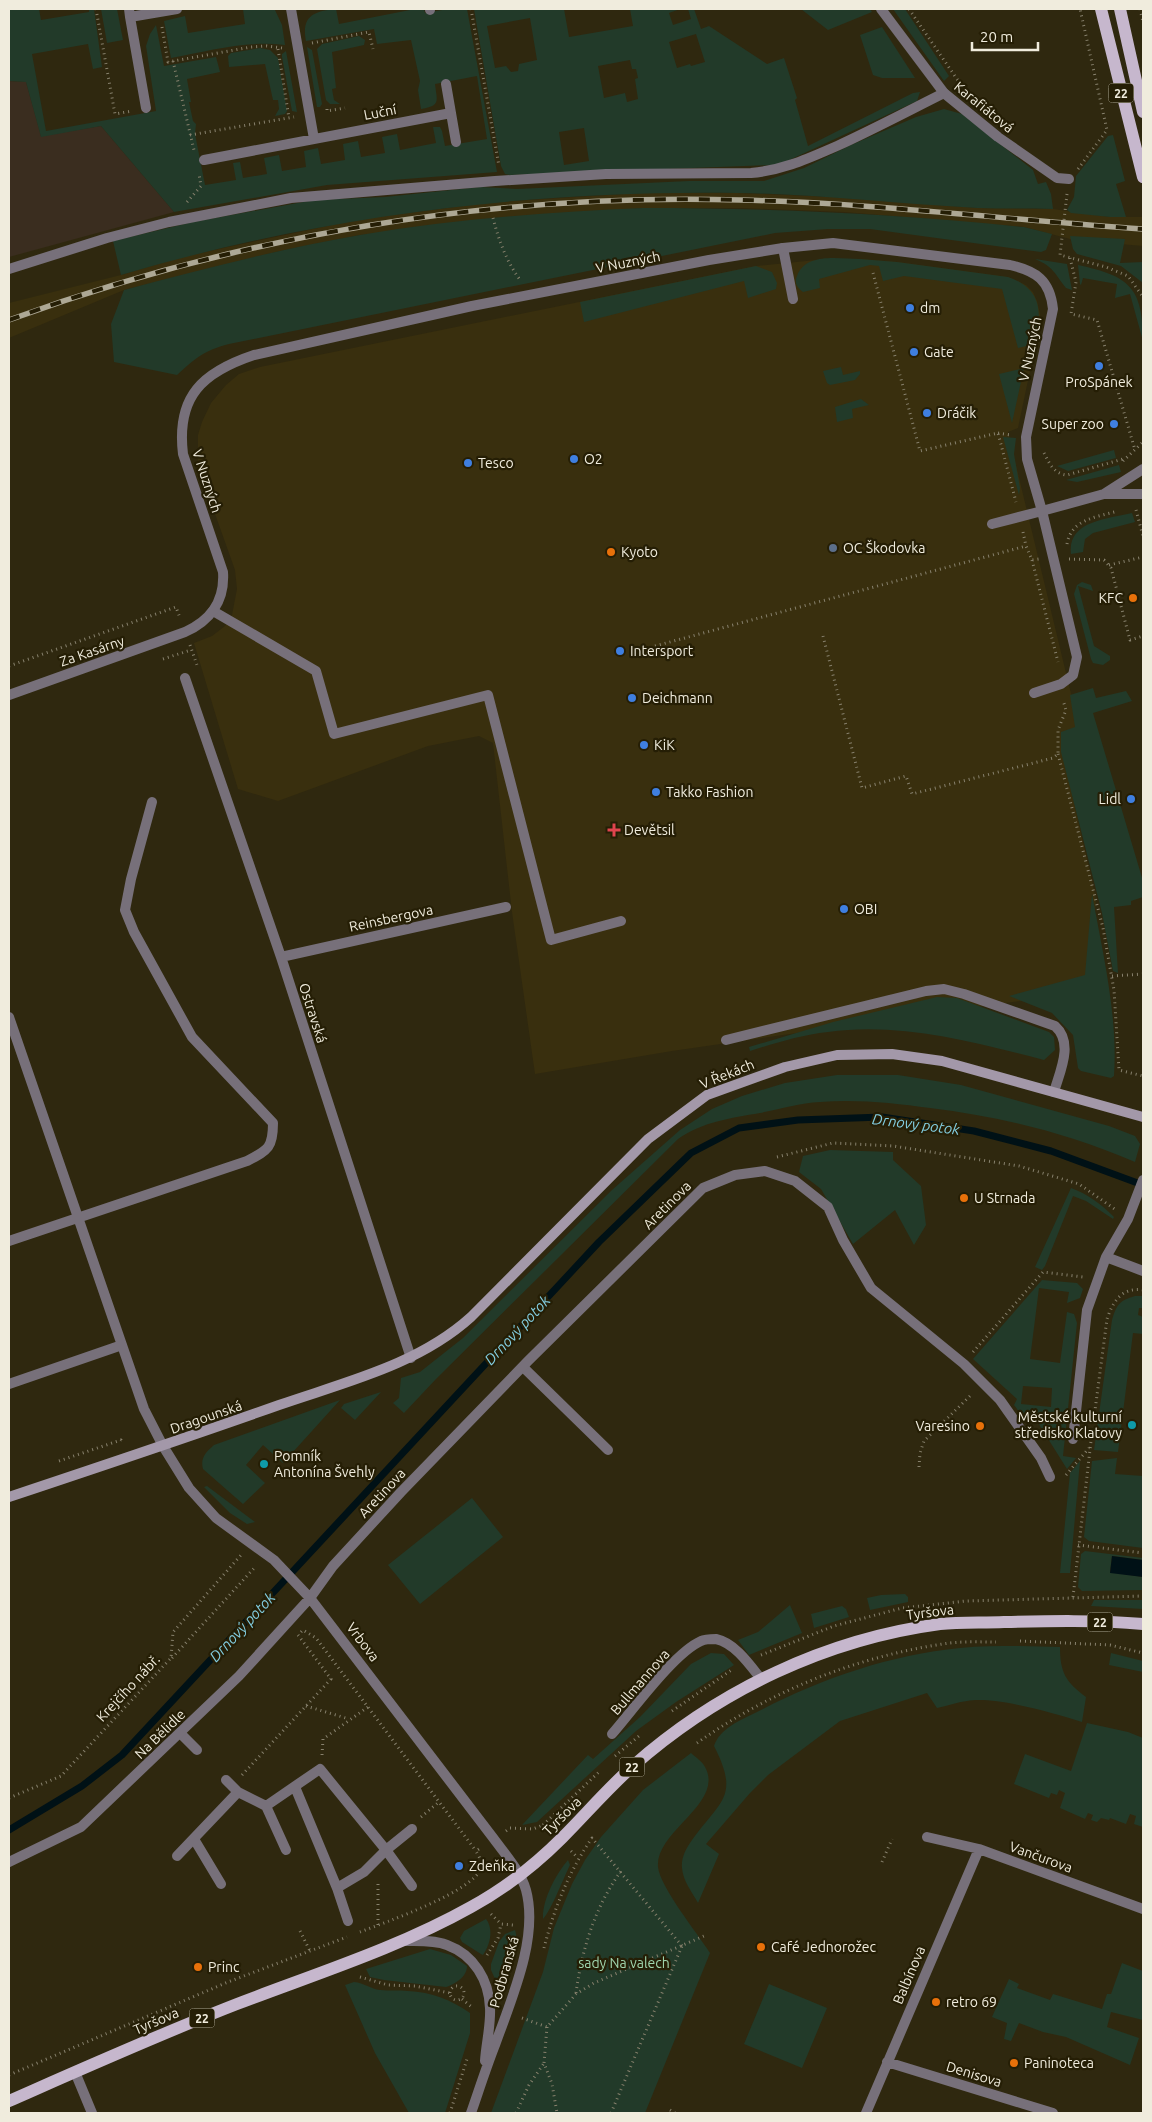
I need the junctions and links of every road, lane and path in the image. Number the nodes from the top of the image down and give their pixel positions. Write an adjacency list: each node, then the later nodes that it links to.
1 (96, 9): 24 (path)
2 (177, 9): 11 (street)
3 (291, 9): 15 (street)
4 (471, 9): 39 (path)
5 (881, 9): 22 (street, Karafiátová)
6 (910, 9): 20 (path)
7 (1080, 9): 38 (path)
8 (1101, 9): 37 (main road, 22)
9 (1120, 9): 27 (main road, 22)
10 (1140, 9): 13 (path)
11 (159, 12): 12 (street); 19 (path)
12 (130, 13): 24 (street)
13 (1143, 22)
14 (314, 42): 15 (path); 16 (path); 18 (path)
15 (298, 46): 17 (path); 29 (street)
16 (373, 48)
17 (278, 49): 19 (path); 30 (path)
18 (316, 51)
19 (173, 61): 31 (path)
20 (959, 83)
21 (446, 84): 28 (street)
22 (944, 93): 38 (street, Karafiátová); 39 (street)
23 (325, 103): 26 (path)
24 (146, 108)
25 (345, 108): 26 (path)
26 (327, 111): 29 (path)
27 (1143, 112)
28 (451, 113): 32 (street, Luční); 33 (street)
29 (309, 114): 30 (path); 32 (street)
30 (289, 118): 31 (path)
31 (190, 135): 34 (path)
32 (314, 139): 35 (street, Luční)
33 (456, 142)
34 (194, 153)
35 (204, 160)
36 (198, 170): 41 (path)
37 (1143, 177)
38 (1070, 179): 43 (path)
39 (502, 180): 41 (street)
40 (493, 218): 46 (path)
41 (169, 222): 44 (street)
42 (783, 248): 46 (street, V Nuzných); 48 (street); 50 (street, V Nuzných)
43 (1070, 258): 47 (path); 51 (path)
44 (9, 269)
45 (873, 273): 49 (path)
46 (530, 295): 67 (street, V Nuzných)
47 (1143, 298)
48 (793, 299)
49 (998, 433): 50 (path); 60 (path)
50 (1026, 437): 52 (path); 59 (street, V Nuzných)
51 (1135, 450)
52 (1123, 459)
53 (1143, 469): 54 (street)
54 (1104, 494): 55 (street); 59 (street)
55 (1143, 494)
56 (1143, 506): 57 (path)
57 (1135, 507)
58 (1126, 509): 66 (path)
59 (1042, 511): 60 (street); 63 (street, V Nuzných)
60 (1020, 517): 61 (street); 62 (path)
61 (992, 524)
62 (1026, 546): 65 (path); 71 (path)
63 (1052, 555): 65 (path); 74 (street, V Nuzných)
64 (1143, 557): 66 (path)
65 (1032, 560): 74 (path)
66 (1108, 565): 70 (path)
67 (214, 611): 68 (street); 80 (street)
68 (185, 632): 72 (path); 73 (path); 76 (street, Za Kasárny)
69 (822, 636): 77 (path)
70 (1143, 636)
71 (655, 646)
72 (9, 666)
73 (185, 678): 81 (street, Ostravská)
74 (1059, 684): 75 (street); 77 (path)
75 (1034, 693)
76 (9, 695)
77 (1058, 754): 83 (path)
78 (152, 802): 91 (street)
79 (506, 907): 81 (street, Reinsbergova)
80 (621, 921)
81 (281, 957): 99 (street, Ostravská)
82 (1143, 974): 83 (path)
83 (1112, 976): 86 (path)
84 (9, 1016): 91 (street, Vrbova)
85 (726, 1040): 87 (street)
86 (1143, 1076)
87 (1054, 1092): 88 (street, V Řekách); 99 (street, V Řekách)
88 (1143, 1118)
89 (765, 1171): 92 (path); 100 (street, Aretinova); 101 (street, Aretinova)
90 (1143, 1180): 92 (street)
91 (78, 1217): 93 (street); 98 (street, Vrbova)
92 (1128, 1219): 94 (street)
93 (9, 1241)
94 (1106, 1257): 95 (street); 96 (street)
95 (1143, 1271)
96 (1098, 1279): 100 (path); 106 (street)
97 (1143, 1290): 104 (path)
98 (122, 1345): 102 (street); 108 (street, Vrbova)
99 (410, 1358): 108 (street, Dragounská)
100 (964, 1364): 103 (street, Aretinova)
101 (523, 1367): 110 (street); 121 (street, Aretinova)
102 (9, 1384)
103 (984, 1384): 112 (path); 113 (street, Aretinova)
104 (1092, 1427)
105 (1091, 1437): 109 (path)
106 (1073, 1439)
107 (122, 1440): 111 (path)
108 (163, 1446): 115 (street, Dragounská); 116 (street, Vrbova)
109 (1090, 1447): 114 (path); 117 (path)
110 (608, 1450)
111 (55, 1462)
112 (919, 1467)
113 (1050, 1477)
114 (1061, 1480)
115 (9, 1497)
116 (252, 1543): 119 (street, Vrbova); 128 (path, Krejčího nábř.)
117 (1078, 1545): 118 (path); 120 (path)
118 (1143, 1553)
119 (270, 1557): 121 (street, Vrbova); 128 (path)
120 (1143, 1596)
121 (310, 1598): 122 (street, Na Bělidle); 156 (street, Vrbova)
122 (290, 1619): 124 (path); 133 (street, Na Bělidle)
123 (1143, 1624): 129 (main road, Tyršova / 22)
124 (298, 1634): 130 (path); 131 (path)
125 (1018, 1641): 127 (path)
126 (1000, 1642): 135 (path)
127 (1143, 1654)
128 (172, 1658): 140 (path, Krejčího nábř.)
129 (761, 1679): 134 (street, Bullmannova); 156 (main road, Tyršova / 22)
130 (306, 1706): 132 (path); 138 (path)
131 (368, 1707): 132 (path); 141 (path)
132 (350, 1719): 137 (path)
133 (180, 1733): 136 (street); 153 (street, Na Bělidle)
134 (612, 1734)
135 (697, 1743)
136 (197, 1750)
137 (320, 1769): 139 (street); 151 (street)
138 (232, 1786): 142 (street); 146 (street)
139 (295, 1786): 142 (street); 159 (street)
140 (9, 1798)
141 (439, 1802): 143 (path); 150 (path)
142 (266, 1806): 149 (street)
143 (412, 1830): 151 (street)
144 (927, 1837): 148 (street, Vančurova)
145 (592, 1838): 155 (path)
146 (194, 1839): 152 (street); 157 (street)
147 (892, 1839): 154 (path)
148 (979, 1849): 161 (street, Vančurova); 178 (street, Balbínova)
149 (286, 1850)
150 (476, 1851)
151 (382, 1854): 158 (street); 159 (street); 163 (path)
152 (177, 1856)
153 (9, 1862)
154 (882, 1862)
155 (621, 1871): 168 (path); 172 (path)
156 (520, 1875): 160 (main road, Tyršova / 22); 164 (street, Podbranská)
157 (221, 1884)
158 (412, 1886)
159 (338, 1888): 162 (street)
160 (482, 1900): 163 (path); 164 (path); 167 (main road, Tyršova / 22)
161 (1143, 1908)
162 (348, 1921)
163 (378, 1925): 169 (path)
164 (529, 1927): 175 (street, Podbranská)
165 (300, 1931): 169 (path)
166 (704, 1936): 168 (path)
167 (399, 1941): 180 (main road, Tyršova / 22); 182 (street, Podbranská)
168 (682, 1946): 172 (path); 190 (path)
169 (310, 1951): 181 (path)
170 (352, 1977): 171 (path)
171 (450, 1993): 173 (path); 173 (path)
172 (576, 1994): 176 (path)
173 (462, 1999): 174 (path)
174 (477, 2012)
175 (507, 2012): 176 (path); 182 (street, Podbranská)
176 (547, 2027): 179 (path)
177 (469, 2054): 186 (path)
178 (887, 2062): 192 (street, Balbínova); 193 (street, Denisova)
179 (544, 2063): 188 (path); 189 (path)
180 (75, 2072): 183 (main road, Tyršova / 22); 185 (street)
181 (9, 2074)
182 (484, 2074): 187 (street, Podbranská)
183 (9, 2101)
184 (670, 2110): 191 (path)
185 (92, 2113)
186 (450, 2113)
187 (471, 2113)
188 (516, 2113)
189 (557, 2113)
190 (611, 2113)
191 (675, 2113)
192 (866, 2113)
193 (1053, 2113)

